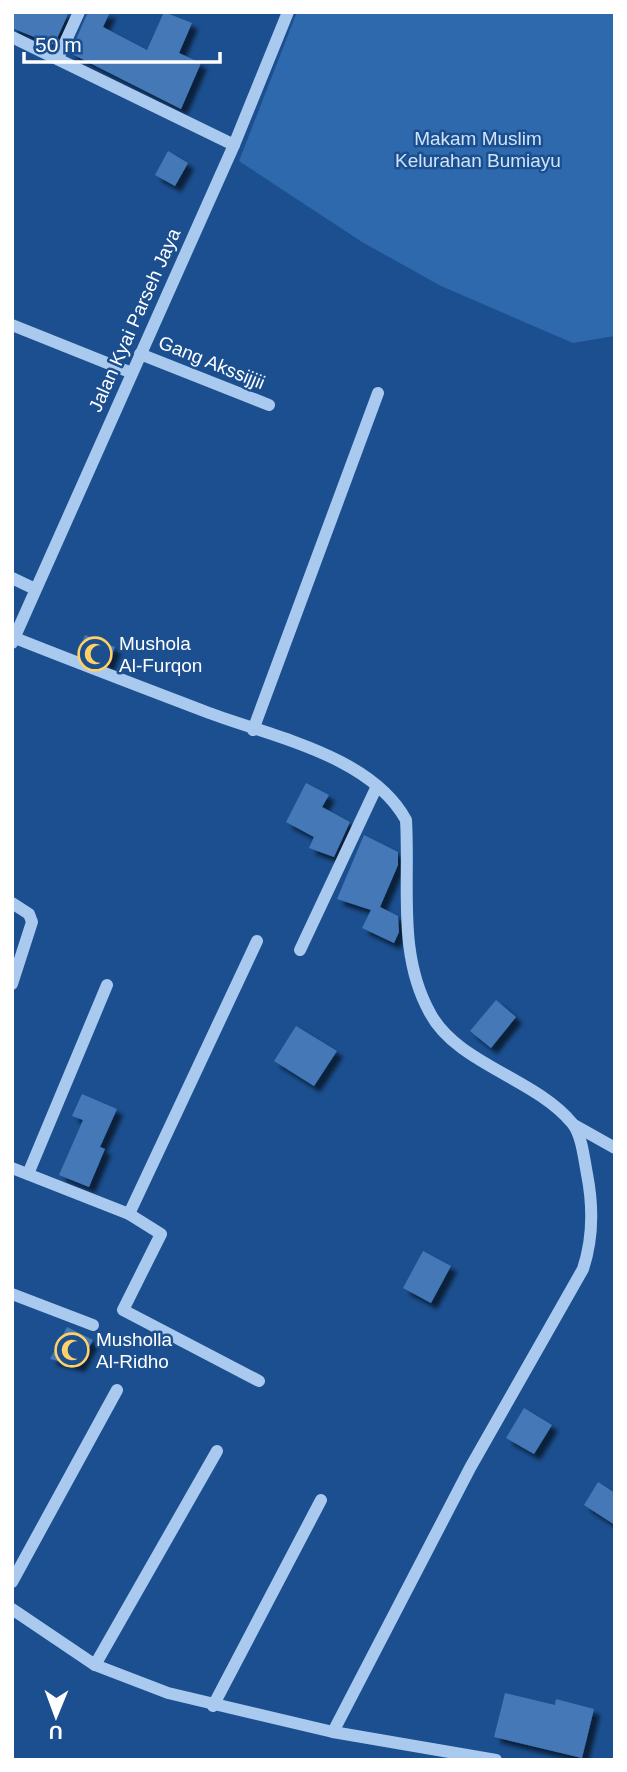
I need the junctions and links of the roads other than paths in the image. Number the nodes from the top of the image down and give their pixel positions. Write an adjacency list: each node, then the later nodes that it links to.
1 (79, 12): 4 (street)
2 (288, 12): 5 (street, Jalan Kyai Parseh Jaya)
3 (12, 37): 4 (street)
4 (58, 58): 5 (street)
5 (234, 145): 7 (street, Jalan Kyai Parseh Jaya)
6 (12, 325): 8 (street)
7 (140, 354): 8 (street, Jalan Kyai Parseh Jaya); 10 (street, Gang Akssijjii)
8 (132, 373): 12 (street, Jalan Kyai Parseh Jaya)
9 (378, 393): 14 (street)
10 (269, 405)
11 (12, 578): 12 (street)
12 (35, 589): 13 (street, Jalan Kyai Parseh Jaya)
13 (13, 640): 14 (street)
14 (253, 730): 15 (street)
15 (377, 786): 18 (street); 21 (street)
16 (12, 903): 19 (street)
17 (257, 941): 25 (street)
18 (300, 950)
19 (12, 984)
20 (107, 985): 24 (street)
21 (574, 1125): 22 (street); 36 (street)
22 (615, 1148)
23 (12, 1168): 24 (street)
24 (28, 1174): 25 (street)
25 (129, 1214): 28 (street)
26 (12, 1294): 27 (street)
27 (93, 1325)
28 (259, 1381)
29 (117, 1390): 32 (street)
30 (216, 1451): 34 (street)
31 (321, 1500): 35 (street)
32 (12, 1582)
33 (12, 1609): 34 (street)
34 (94, 1665): 35 (street)
35 (214, 1706): 36 (street)
36 (332, 1731): 37 (street)
37 (496, 1760)

